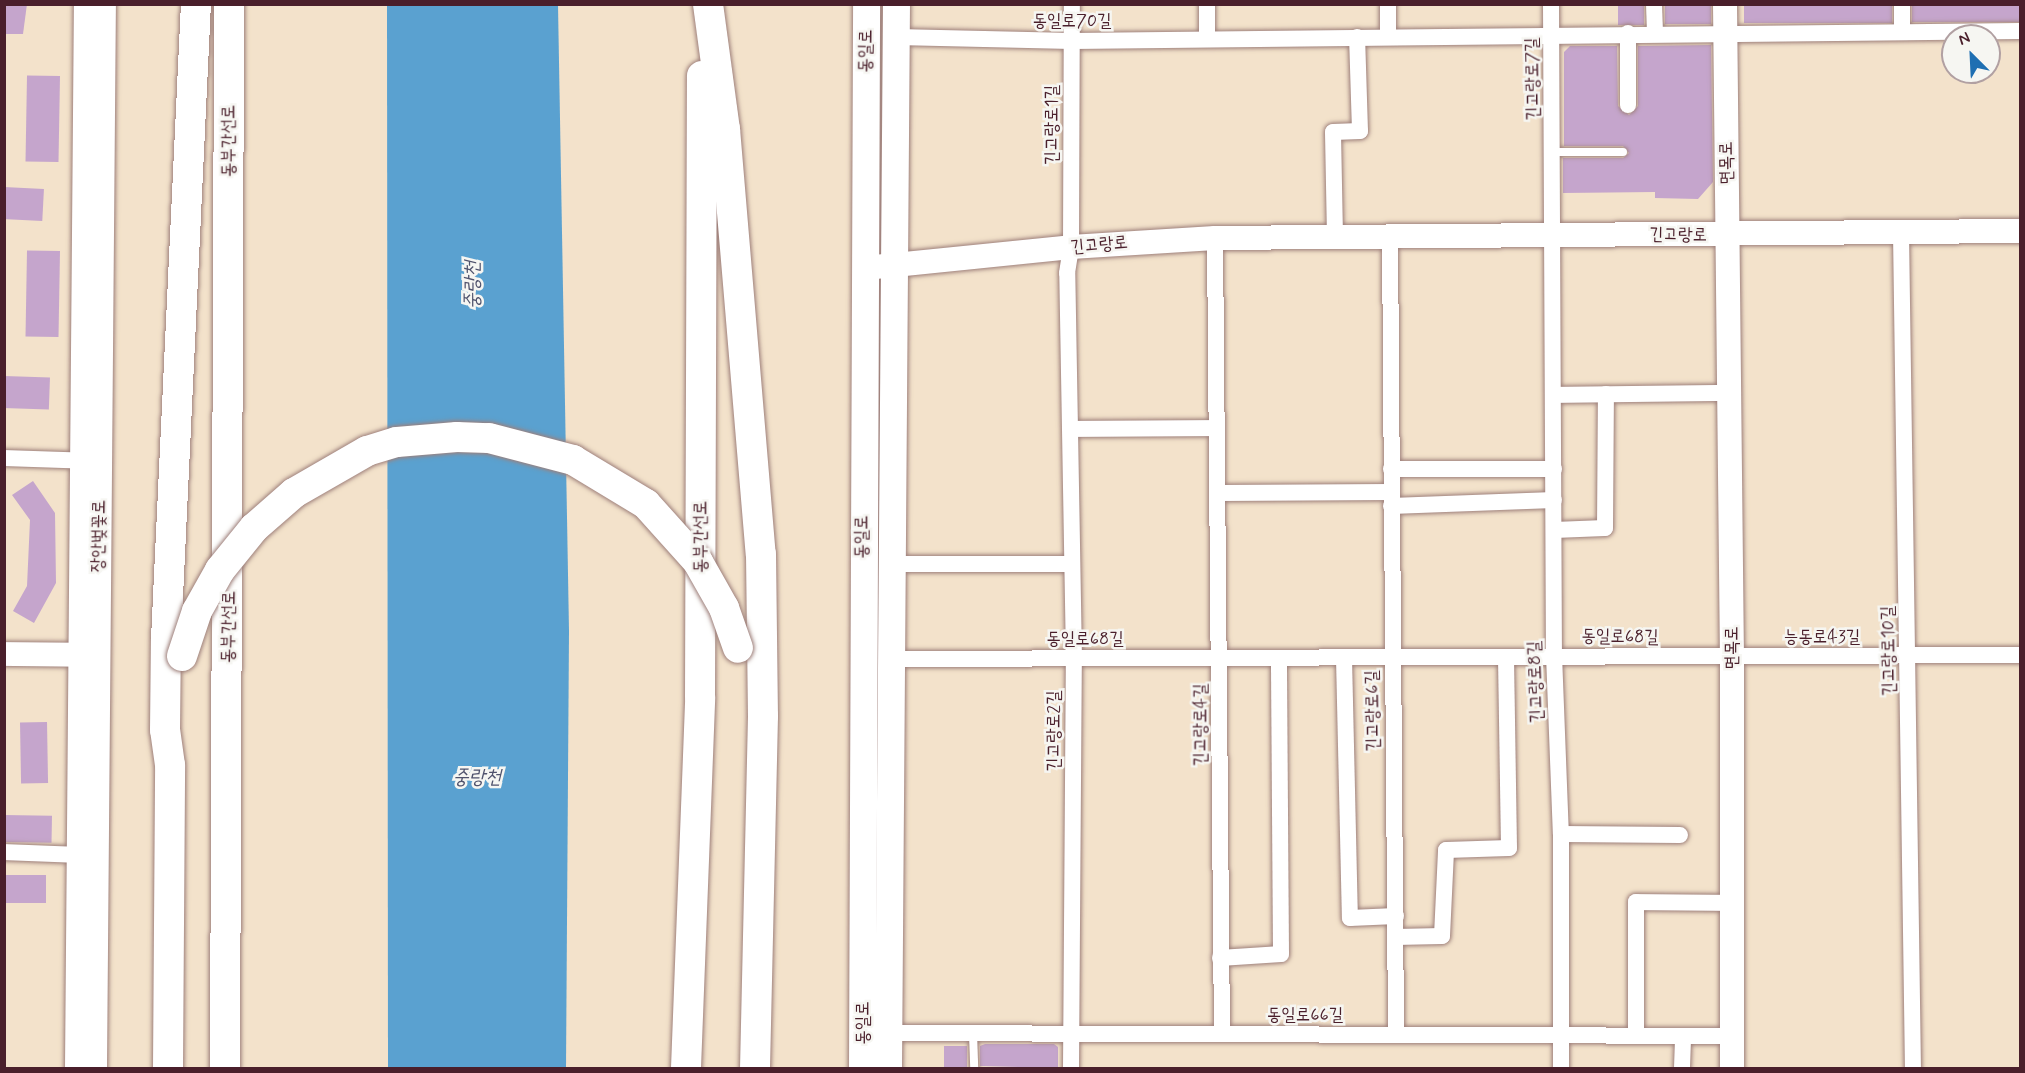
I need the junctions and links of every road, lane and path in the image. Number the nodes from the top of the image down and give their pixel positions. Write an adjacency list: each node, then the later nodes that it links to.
1 (86, 4): 48 (street, 장안벚꽃로)
2 (104, 4): 48 (street, 장안벚꽃로)
3 (196, 4): 70 (highway)
4 (229, 4): 92 (highway, 동부간선로)
5 (702, 4): 93 (highway, 동부간선로)
6 (708, 4): 71 (highway)
7 (866, 4): 39 (main road, 동일로)
8 (896, 4): 23 (main road, 동일로)
9 (1072, 4): 26 (street, 긴고랑로1길)
10 (1207, 4): 25 (street)
11 (1388, 4): 22 (street)
12 (1551, 4): 21 (street, 긴고랑로7길)
13 (1654, 4): 20 (street)
14 (1725, 4): 18 (street, 면목로)
15 (1902, 4): 16 (street)
16 (1902, 30): 17 (street, 동일로70길); 18 (street, 동일로70길)
17 (2020, 31)
18 (1725, 32): 20 (street, 동일로70길); 34 (street, 면목로)
19 (1628, 33): 20 (street, 동일로70길); 21 (street, 동일로70길); 27 (street)
20 (1655, 33)
21 (1552, 35): 22 (street, 동일로70길); 28 (street, 긴고랑로7길)
22 (1388, 36): 24 (street, 동일로70길)
23 (896, 37): 26 (street, 동일로70길); 38 (main road, 동일로)
24 (1357, 37): 25 (street, 동일로70길); 35 (street)
25 (1207, 38): 26 (street, 동일로70길)
26 (1072, 41): 37 (street, 긴고랑로1길)
27 (1628, 105)
28 (1553, 152): 29 (lane); 32 (street, 긴고랑로7길)
29 (1623, 152)
30 (2020, 231): 31 (street, 긴고랑로)
31 (1901, 233): 34 (street, 긴고랑로); 61 (street, 긴고랑로10길)
32 (1554, 234): 33 (street, 긴고랑로); 34 (street, 긴고랑로); 43 (street, 긴고랑로8길)
33 (1390, 236): 35 (street, 긴고랑로); 49 (street, 긴고랑로6길)
34 (1728, 236): 41 (street, 면목로)
35 (1335, 237): 36 (street, 긴고랑로)
36 (1215, 238): 37 (street, 긴고랑로); 45 (street, 긴고랑로4길)
37 (1071, 247): 38 (street, 긴고랑로); 46 (street, 긴고랑로2길)
38 (894, 266): 39 (street, 긴고랑로); 44 (main road, 동일로)
39 (863, 267): 40 (main road, 동일로)
40 (862, 376): 44 (main road); 95 (main road, 동일로)
41 (1729, 393): 42 (street); 64 (street, 면목로)
42 (1606, 394): 43 (street); 54 (street)
43 (1556, 395): 50 (street, 긴고랑로8길)
44 (894, 421): 55 (main road, 동일로)
45 (1217, 428): 46 (street); 51 (street, 긴고랑로4길)
46 (1071, 429): 56 (street, 긴고랑로2길)
47 (4, 458): 48 (street)
48 (91, 461): 58 (street, 장안벚꽃로)
49 (1391, 469): 50 (street); 52 (street, 긴고랑로6길)
50 (1554, 469): 53 (street, 긴고랑로8길)
51 (1219, 493): 52 (street); 69 (street, 긴고랑로4길)
52 (1391, 499): 53 (street); 62 (street, 긴고랑로6길)
53 (1554, 500): 54 (street, 긴고랑로8길)
54 (1554, 530): 59 (street, 긴고랑로8길)
55 (893, 564): 56 (street, 동일로); 67 (main road, 동일로)
56 (1070, 564): 68 (street, 긴고랑로2길)
57 (4, 654): 58 (street)
58 (89, 654): 75 (street, 장안벚꽃로); 90 (street, 장안벚꽃로)
59 (1554, 655): 63 (street, 동일로68길); 64 (street, 동일로68길); 72 (street, 긴고랑로8길)
60 (2020, 655): 61 (street, 능동로43길)
61 (1909, 656): 64 (street, 능동로43길); 102 (street, 긴고랑로10길)
62 (1392, 657): 63 (street, 동일로68길); 66 (street, 동일로68길); 77 (street, 긴고랑로6길)
63 (1506, 657): 78 (street)
64 (1732, 657): 76 (street, 면목로)
65 (1279, 658): 66 (street, 동일로68길); 69 (street, 동일로68길); 79 (street)
66 (1344, 658): 77 (street)
67 (892, 659): 68 (street, 동일로68길); 81 (main road, 동일로)
68 (1074, 659): 69 (street, 동일로68길); 82 (street, 긴고랑로2길)
69 (1220, 659): 79 (street, 긴고랑로4길)
70 (170, 765): 71 (highway, bridge); 91 (highway)
71 (759, 766): 94 (highway)
72 (1561, 834): 73 (street); 85 (street, 긴고랑로8길)
73 (1680, 835)
74 (4, 852): 75 (street)
75 (79, 855): 89 (street, 장안벚꽃로)
76 (1732, 903): 86 (street); 88 (street, 면목로)
77 (1396, 916): 78 (street, 긴고랑로6길)
78 (1395, 937): 84 (street, 긴고랑로6길)
79 (1220, 958): 83 (street, 긴고랑로4길)
80 (973, 1032): 81 (street, 동일로66길); 82 (street, 동일로66길); 97 (lane)
81 (888, 1033): 96 (main road, 동일로)
82 (1071, 1033): 83 (street, 동일로66길); 98 (street, 긴고랑로2길)
83 (1222, 1034): 84 (street, 동일로66길)
84 (1396, 1034): 85 (street, 동일로66길)
85 (1561, 1035): 86 (street, 동일로66길); 99 (street, 긴고랑로8길)
86 (1636, 1036): 87 (street, 동일로66길)
87 (1683, 1036): 88 (street, 동일로66길); 100 (street)
88 (1732, 1036): 101 (street, 면목로)
89 (77, 1068)
90 (95, 1068)
91 (168, 1068)
92 (225, 1068)
93 (686, 1068)
94 (755, 1068)
95 (862, 1068)
96 (888, 1068)
97 (974, 1068)
98 (1071, 1068)
99 (1561, 1068)
100 (1682, 1068)
101 (1733, 1068)
102 (1913, 1068)

